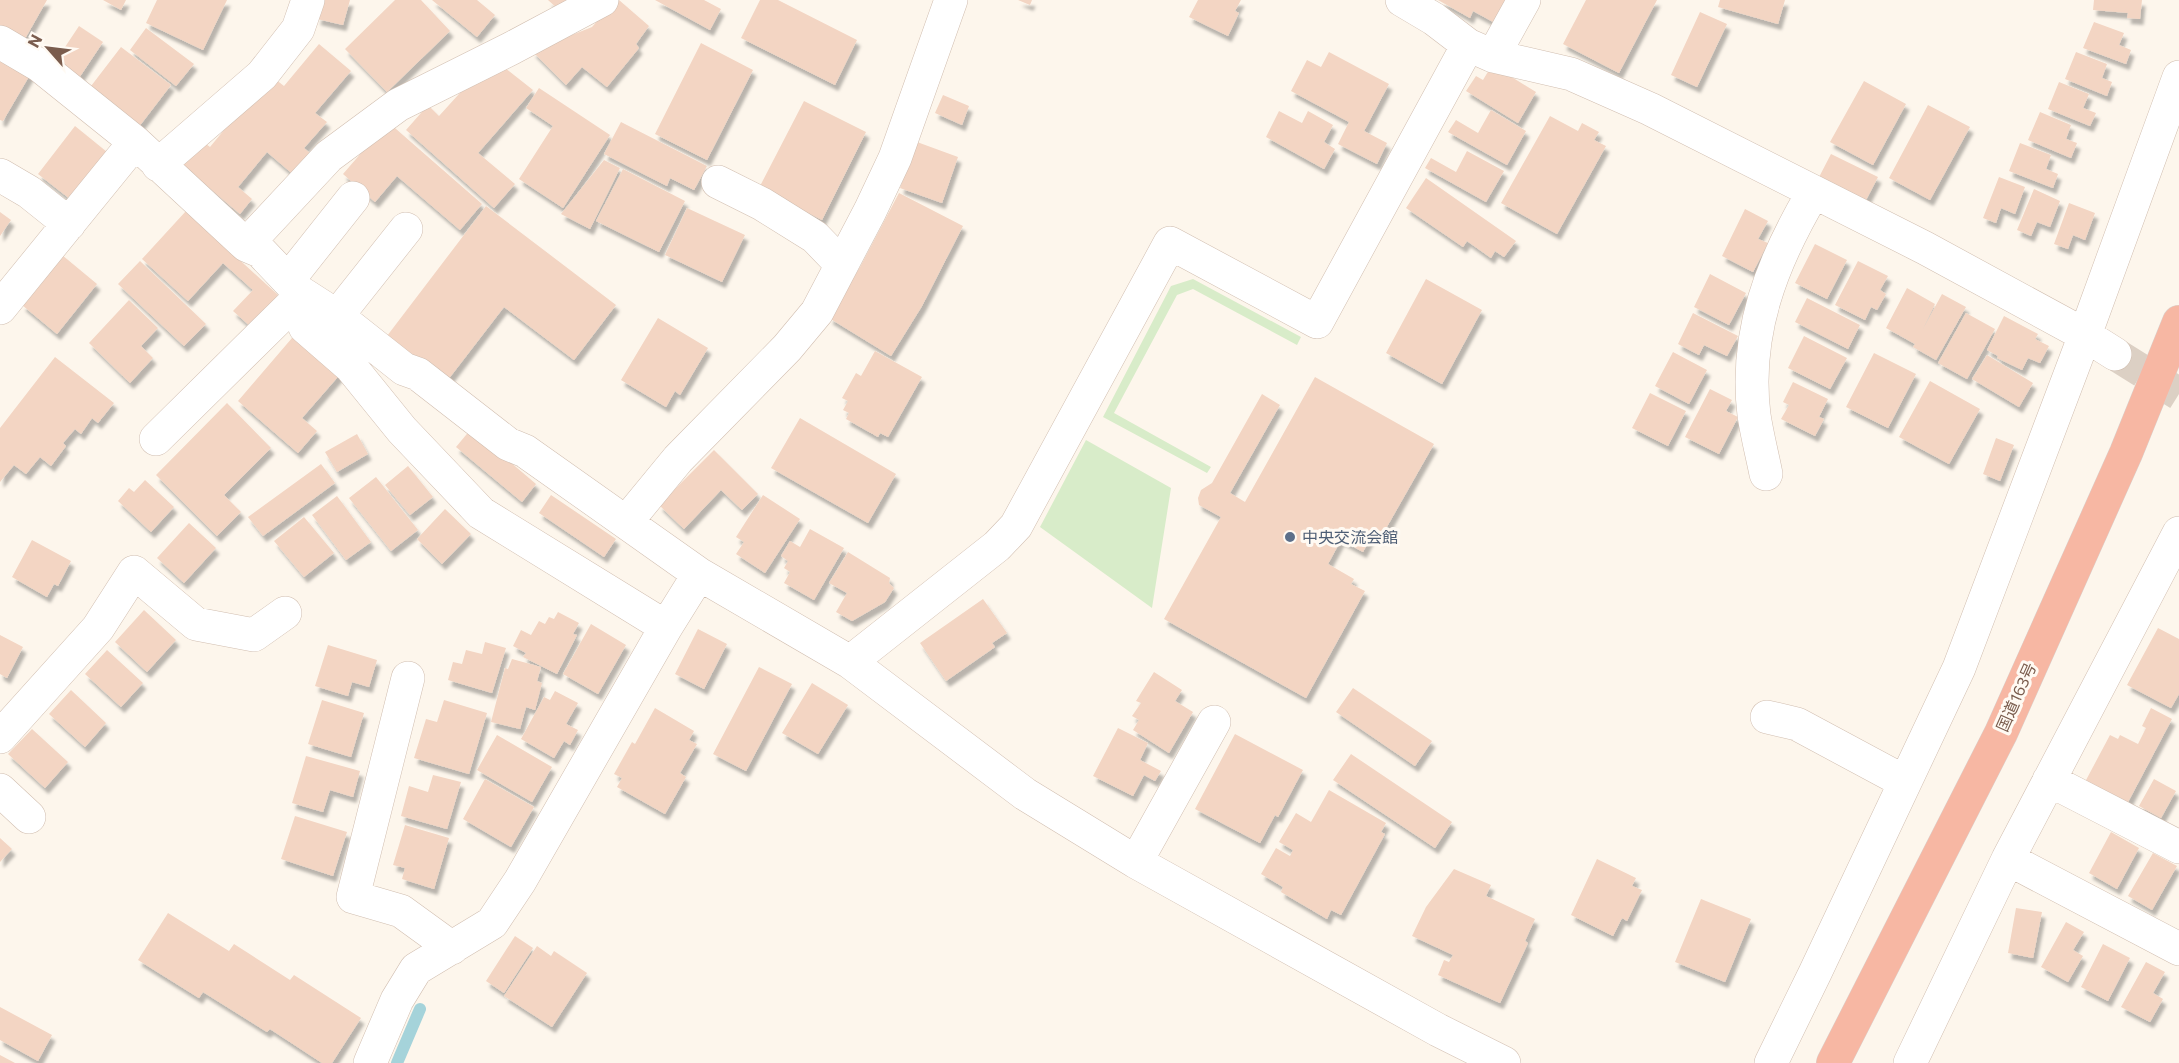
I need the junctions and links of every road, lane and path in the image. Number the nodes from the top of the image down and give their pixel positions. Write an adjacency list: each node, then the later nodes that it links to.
1 (309, 0): 10 (street)
2 (602, 0): 17 (street)
3 (951, 0): 18 (street)
4 (1402, 0): 7 (street)
5 (1524, 0): 7 (street)
6 (0, 42): 9 (street)
7 (1480, 50): 13 (street); 32 (street)
8 (2179, 77): 23 (street)
9 (135, 142): 10 (street); 15 (street)
10 (158, 165): 17 (street)
11 (0, 175): 15 (street)
12 (718, 182): 18 (street)
13 (1812, 193): 23 (street); 26 (street)
14 (353, 198): 19 (street)
15 (69, 224): 20 (street)
16 (406, 229): 21 (street)
17 (246, 245): 19 (street)
18 (841, 264): 27 (street)
19 (294, 291): 21 (street); 25 (street); 31 (street)
20 (0, 308)
21 (337, 316): 27 (street)
22 (2179, 322): 49 (highway, 国道163号)
23 (2085, 335): 24 (street); 38 (street)
24 (2115, 354)
25 (156, 439)
26 (1766, 474)
27 (627, 521): 29 (street)
28 (2179, 533): 37 (street)
29 (699, 574): 31 (street); 32 (street)
30 (285, 613): 36 (street)
31 (666, 627): 44 (street)
32 (850, 662): 43 (street)
33 (408, 678): 44 (street)
34 (1767, 717): 38 (street)
35 (1214, 722): 43 (street)
36 (0, 736)
37 (2049, 780): 41 (street); 42 (street)
38 (1905, 782): 48 (street)
39 (0, 790): 40 (street)
40 (29, 817)
41 (2179, 847)
42 (2008, 859): 45 (street); 50 (street)
43 (1136, 862): 47 (street)
44 (452, 948): 46 (street)
45 (2179, 949)
46 (370, 1063)
47 (1504, 1063)
48 (1771, 1063)
49 (1833, 1063)
50 (1910, 1063)

